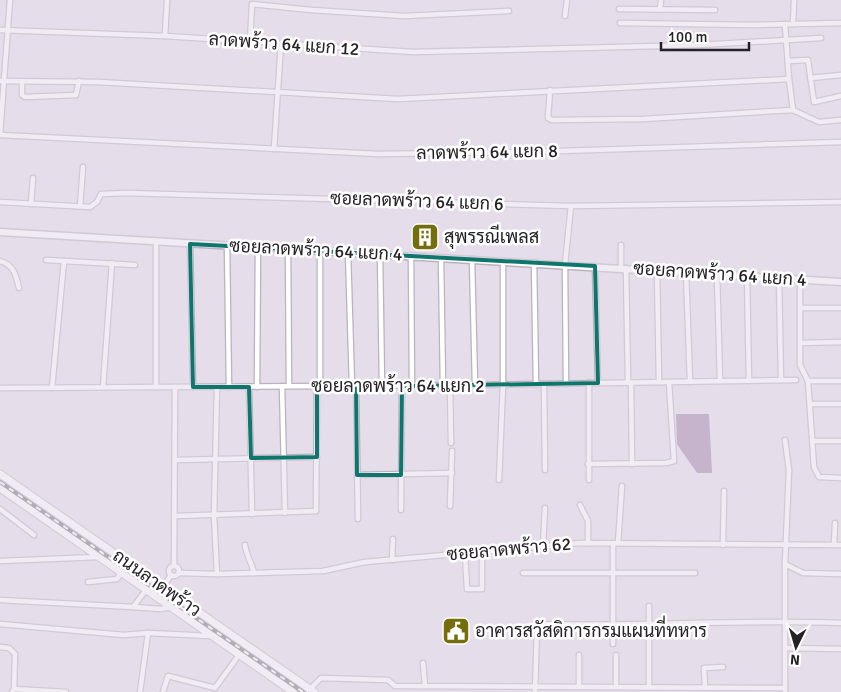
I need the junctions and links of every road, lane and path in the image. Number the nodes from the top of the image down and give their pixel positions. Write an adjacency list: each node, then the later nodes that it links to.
1 (10, 0): 16 (street)
2 (167, 0): 17 (street)
3 (568, 0): 10 (street)
4 (661, 0): 7 (street)
5 (794, 0): 14 (street)
6 (619, 9): 7 (street)
7 (660, 9): 8 (street)
8 (714, 10)
9 (509, 11): 20 (street)
10 (566, 16)
11 (620, 23): 13 (street)
12 (841, 23): 14 (street)
13 (785, 24): 14 (street); 19 (street)
14 (793, 24)
15 (0, 30): 16 (street, ลาดพร้าว 64 แยก 12)
16 (8, 30): 17 (street, ลาดพร้าว 64 แยก 12); 26 (street)
17 (165, 36): 20 (street, ลาดพร้าว 64 แยก 12)
18 (821, 38): 19 (street, ลาดพร้าว 64 แยก 12)
19 (786, 39): 21 (street, ลาดพร้าว 64 แยก 12); 22 (street)
20 (250, 41): 21 (street, ลาดพร้าว 64 แยก 12)
21 (281, 44): 30 (street)
22 (788, 61): 24 (street); 25 (street)
23 (841, 75): 24 (street)
24 (810, 78): 31 (street)
25 (789, 79): 29 (street); 33 (street)
26 (2, 81): 27 (street); 32 (street)
27 (22, 81): 28 (street); 28 (street)
28 (79, 81): 30 (street)
29 (550, 90): 30 (street); 33 (street)
30 (278, 92): 37 (street)
31 (841, 96)
32 (1, 101): 35 (street)
33 (794, 110): 34 (street)
34 (841, 120)
35 (0, 135): 37 (street, ลาดพร้าว 64 แยก 8)
36 (841, 142): 37 (street, ลาดพร้าว 64 แยก 8)
37 (274, 149)
38 (83, 167): 43 (street)
39 (33, 178): 42 (street)
40 (0, 202): 42 (street, ซอยลาดพร้าว 64 แยก 6)
41 (841, 202): 44 (street, ซอยลาดพร้าว 64 แยก 6)
42 (31, 204): 43 (street, ซอยลาดพร้าว 64 แยก 6)
43 (80, 206): 44 (street, ซอยลาดพร้าว 64 แยก 6)
44 (571, 206): 64 (street)
45 (0, 232): 46 (street, ซอยลาดพร้าว 64 แยก 4)
46 (156, 242): 47 (street, ซอยลาดพร้าว 64 แยก 4); 109 (street)
47 (190, 244): 48 (street, ซอยลาดพร้าว 64 แยก 4); 111 (street)
48 (227, 245): 50 (street, ซอยลาดพร้าว 64 แยก 4); 113 (street)
49 (621, 245): 67 (street)
50 (258, 247): 51 (street, ซอยลาดพร้าว 64 แยก 4); 98 (street)
51 (288, 248): 52 (street, ซอยลาดพร้าว 64 แยก 4); 100 (street)
52 (320, 251): 53 (street, ซอยลาดพร้าว 64 แยก 4); 101 (street)
53 (348, 252): 54 (street, ซอยลาดพร้าว 64 แยก 4); 102 (street)
54 (380, 253): 55 (street, ซอยลาดพร้าว 64 แยก 4); 103 (street)
55 (411, 256): 56 (street, ซอยลาดพร้าว 64 แยก 4); 105 (street)
56 (441, 258): 57 (street, ซอยลาดพร้าว 64 แยก 4); 106 (street)
57 (472, 259): 61 (street, ซอยลาดพร้าว 64 แยก 4); 95 (street)
58 (46, 260): 60 (street)
59 (0, 261): 75 (street)
60 (64, 261): 63 (street); 115 (street)
61 (503, 262): 62 (street, ซอยลาดพร้าว 64 แยก 4); 96 (street)
62 (534, 262): 64 (street, ซอยลาดพร้าว 64 แยก 4); 91 (street)
63 (112, 263): 65 (street); 108 (street)
64 (565, 264): 66 (street, ซอยลาดพร้าว 64 แยก 4); 93 (street)
65 (135, 265)
66 (595, 266): 67 (street, ซอยลาดพร้าว 64 แยก 4); 89 (street)
67 (624, 268): 68 (street, ซอยลาดพร้าว 64 แยก 4); 90 (street)
68 (657, 270): 69 (street, ซอยลาดพร้าว 64 แยก 4); 85 (street)
69 (686, 272): 70 (street, ซอยลาดพร้าว 64 แยก 4); 87 (street)
70 (718, 274): 71 (street, ซอยลาดพร้าว 64 แยก 4); 82 (street)
71 (747, 275): 72 (street, ซอยลาดพร้าว 64 แยก 4); 83 (street)
72 (779, 278): 73 (street, ซอยลาดพร้าว 64 แยก 4); 80 (street)
73 (800, 279): 74 (street, ซอยลาดพร้าว 64 แยก 4); 76 (street)
74 (841, 282)
75 (19, 288)
76 (800, 308): 77 (street); 79 (street)
77 (841, 308)
78 (841, 342): 79 (street)
79 (800, 343): 88 (street)
80 (781, 380): 81 (street, ซอยลาดพร้าว 64 แยก 2); 83 (street, ซอยลาดพร้าว 64 แยก 2)
81 (796, 380)
82 (720, 381): 83 (street, ซอยลาดพร้าว 64 แยก 2); 87 (street, ซอยลาดพร้าว 64 แยก 2)
83 (749, 381)
84 (841, 381): 88 (street)
85 (659, 382): 86 (street, ซอยลาดพร้าว 64 แยก 2); 90 (street, ซอยลาดพร้าว 64 แยก 2)
86 (669, 382): 87 (street, ซอยลาดพร้าว 64 แยก 2); 129 (street)
87 (690, 382)
88 (808, 382): 116 (street)
89 (598, 383): 90 (street, ซอยลาดพร้าว 64 แยก 2); 94 (street, ซอยลาดพร้าว 64 แยก 2)
90 (630, 383): 129 (street)
91 (536, 384): 92 (street, ซอยลาดพร้าว 64 แยก 2); 96 (street, ซอยลาดพร้าว 64 แยก 2)
92 (544, 384): 93 (street, ซอยลาดพร้าว 64 แยก 2); 130 (street)
93 (566, 384): 94 (street, ซอยลาดพร้าว 64 แยก 2)
94 (589, 384): 128 (street)
95 (475, 385): 96 (street, ซอยลาดพร้าว 64 แยก 2); 107 (street, ซอยลาดพร้าว 64 แยก 2)
96 (503, 385): 136 (street)
97 (249, 386): 98 (street, ซอยลาดพร้าว 64 แยก 2); 113 (street, ซอยลาดพร้าว 64 แยก 2); 124 (street)
98 (257, 386): 99 (street, ซอยลาดพร้าว 64 แยก 2)
99 (282, 386): 100 (street, ซอยลาดพร้าว 64 แยก 2); 125 (street)
100 (289, 386): 101 (street, ซอยลาดพร้าว 64 แยก 2)
101 (318, 386): 102 (street, ซอยลาดพร้าว 64 แยก 2); 123 (street)
102 (354, 386): 103 (street, ซอยลาดพร้าว 64 แยก 2); 133 (street)
103 (382, 386): 104 (street, ซอยลาดพร้าว 64 แยก 2)
104 (402, 386): 105 (street, ซอยลาดพร้าว 64 แยก 2); 134 (street)
105 (412, 386): 106 (street, ซอยลาดพร้าว 64 แยก 2)
106 (443, 386): 107 (street, ซอยลาดพร้าว 64 แยก 2)
107 (450, 386): 121 (street)
108 (103, 387): 109 (street, ซอยลาดพร้าว 64 แยก 2); 115 (street, ซอยลาดพร้าว 64 แยก 2)
109 (156, 387): 110 (street, ซอยลาดพร้าว 64 แยก 2)
110 (175, 387): 111 (street, ซอยลาดพร้าว 64 แยก 2); 127 (street)
111 (193, 387): 112 (street, ซอยลาดพร้าว 64 แยก 2)
112 (217, 387): 113 (street, ซอยลาดพร้าว 64 แยก 2); 126 (street)
113 (229, 387)
114 (0, 388): 115 (street, ซอยลาดพร้าว 64 แยก 2)
115 (52, 388)
116 (810, 404): 117 (street); 119 (street)
117 (841, 404)
118 (785, 440): 161 (street)
119 (814, 441): 120 (street); 135 (street)
120 (841, 441)
121 (451, 443)
122 (452, 451): 131 (street)
123 (317, 457): 125 (street); 146 (street)
124 (251, 458): 125 (street); 126 (street); 147 (street)
125 (284, 458): 146 (street)
126 (214, 459): 127 (street); 148 (street)
127 (176, 460): 149 (street)
128 (588, 464): 129 (street); 137 (street)
129 (632, 464)
130 (545, 470)
131 (452, 473): 134 (street); 142 (street)
132 (0, 474): 179 (main road, ถนนลาดพร้าว)
133 (357, 475): 134 (street); 150 (street)
134 (401, 475): 145 (street)
135 (841, 478)
136 (499, 480)
137 (588, 480)
138 (622, 486): 155 (street)
139 (0, 488): 164 (main road, ถนนลาดพร้าว)
140 (724, 492): 157 (street)
141 (580, 505): 154 (street)
142 (450, 506)
143 (545, 508): 160 (street)
144 (0, 509): 152 (street)
145 (401, 510)
146 (285, 513): 147 (street)
147 (252, 514): 148 (street)
148 (214, 515): 149 (street); 175 (street)
149 (176, 516): 168 (street)
150 (358, 518)
151 (835, 523): 158 (street)
152 (34, 534)
153 (393, 539): 165 (street)
154 (588, 543): 155 (street, ซอยลาดพร้าว 62); 160 (street, ซอยลาดพร้าว 62)
155 (616, 543): 157 (street, ซอยลาดพร้าว 62); 169 (street)
156 (245, 545): 172 (street)
157 (723, 545): 161 (street, ซอยลาดพร้าว 62)
158 (834, 545): 159 (street, ซอยลาดพร้าว 62); 161 (street, ซอยลาดพร้าว 62)
159 (841, 545)
160 (543, 546): 162 (street, ซอยลาดพร้าว 62)
161 (788, 546): 167 (street)
162 (482, 552): 163 (street, ซอยลาดพร้าว 62); 163 (street)
163 (465, 554): 165 (street, ซอยลาดพร้าว 62)
164 (98, 557): 166 (street); 170 (main road, ถนนลาดพร้าว)
165 (392, 560): 172 (street, ซอยลาดพร้าว 62)
166 (0, 561)
167 (786, 564): 176 (street); 185 (street)
168 (174, 566): 171 (street); 177 (street)
169 (613, 572): 173 (street); 174 (street); 189 (street)
170 (121, 573): 178 (street); 180 (main road, ถนนลาดพร้าว)
171 (179, 573): 175 (street, ซอยลาดพร้าว 62); 177 (street, ซอยลาดพร้าว 62)
172 (254, 573): 175 (street, ซอยลาดพร้าว 62)
173 (523, 573)
174 (695, 573)
175 (217, 574)
176 (841, 574)
177 (171, 575): 179 (street)
178 (88, 582)
179 (162, 587): 193 (main road, ถนนลาดพร้าว)
180 (146, 590): 183 (street); 184 (main road, ถนนลาดพร้าว)
181 (0, 600): 183 (street)
182 (649, 606): 188 (street)
183 (133, 607): 184 (street)
184 (171, 607): 191 (main road, ถนนลาดพร้าว)
185 (786, 623): 186 (street); 188 (street); 195 (street)
186 (841, 623)
187 (0, 624): 190 (street)
188 (648, 624): 189 (street); 206 (street)
189 (612, 626): 192 (street); 204 (street)
190 (148, 633): 191 (street); 214 (street)
191 (212, 636): 197 (main road, ถนนลาดพร้าว)
192 (613, 644)
193 (246, 645): 197 (main road); 212 (main road, ถนนลาดพร้าว)
194 (0, 647): 209 (street)
195 (786, 648): 196 (street); 211 (street)
196 (841, 649)
197 (239, 655): 215 (street); 216 (main road, ถนนลาดพร้าว)
198 (579, 655): 205 (street)
199 (616, 655): 207 (street)
200 (423, 663): 203 (street)
201 (723, 667): 208 (street)
202 (395, 686): 203 (street); 212 (street); 217 (street)
203 (425, 686): 204 (street)
204 (535, 686): 205 (street); 218 (street)
205 (579, 686): 207 (street)
206 (649, 686): 207 (street); 208 (street)
207 (616, 687)
208 (705, 687): 210 (street)
209 (13, 690): 213 (street)
210 (737, 690): 211 (street)
211 (785, 690)
212 (312, 691)
213 (66, 692)
214 (140, 692)
215 (163, 692)
216 (293, 692)
217 (392, 692)
218 (535, 692)

